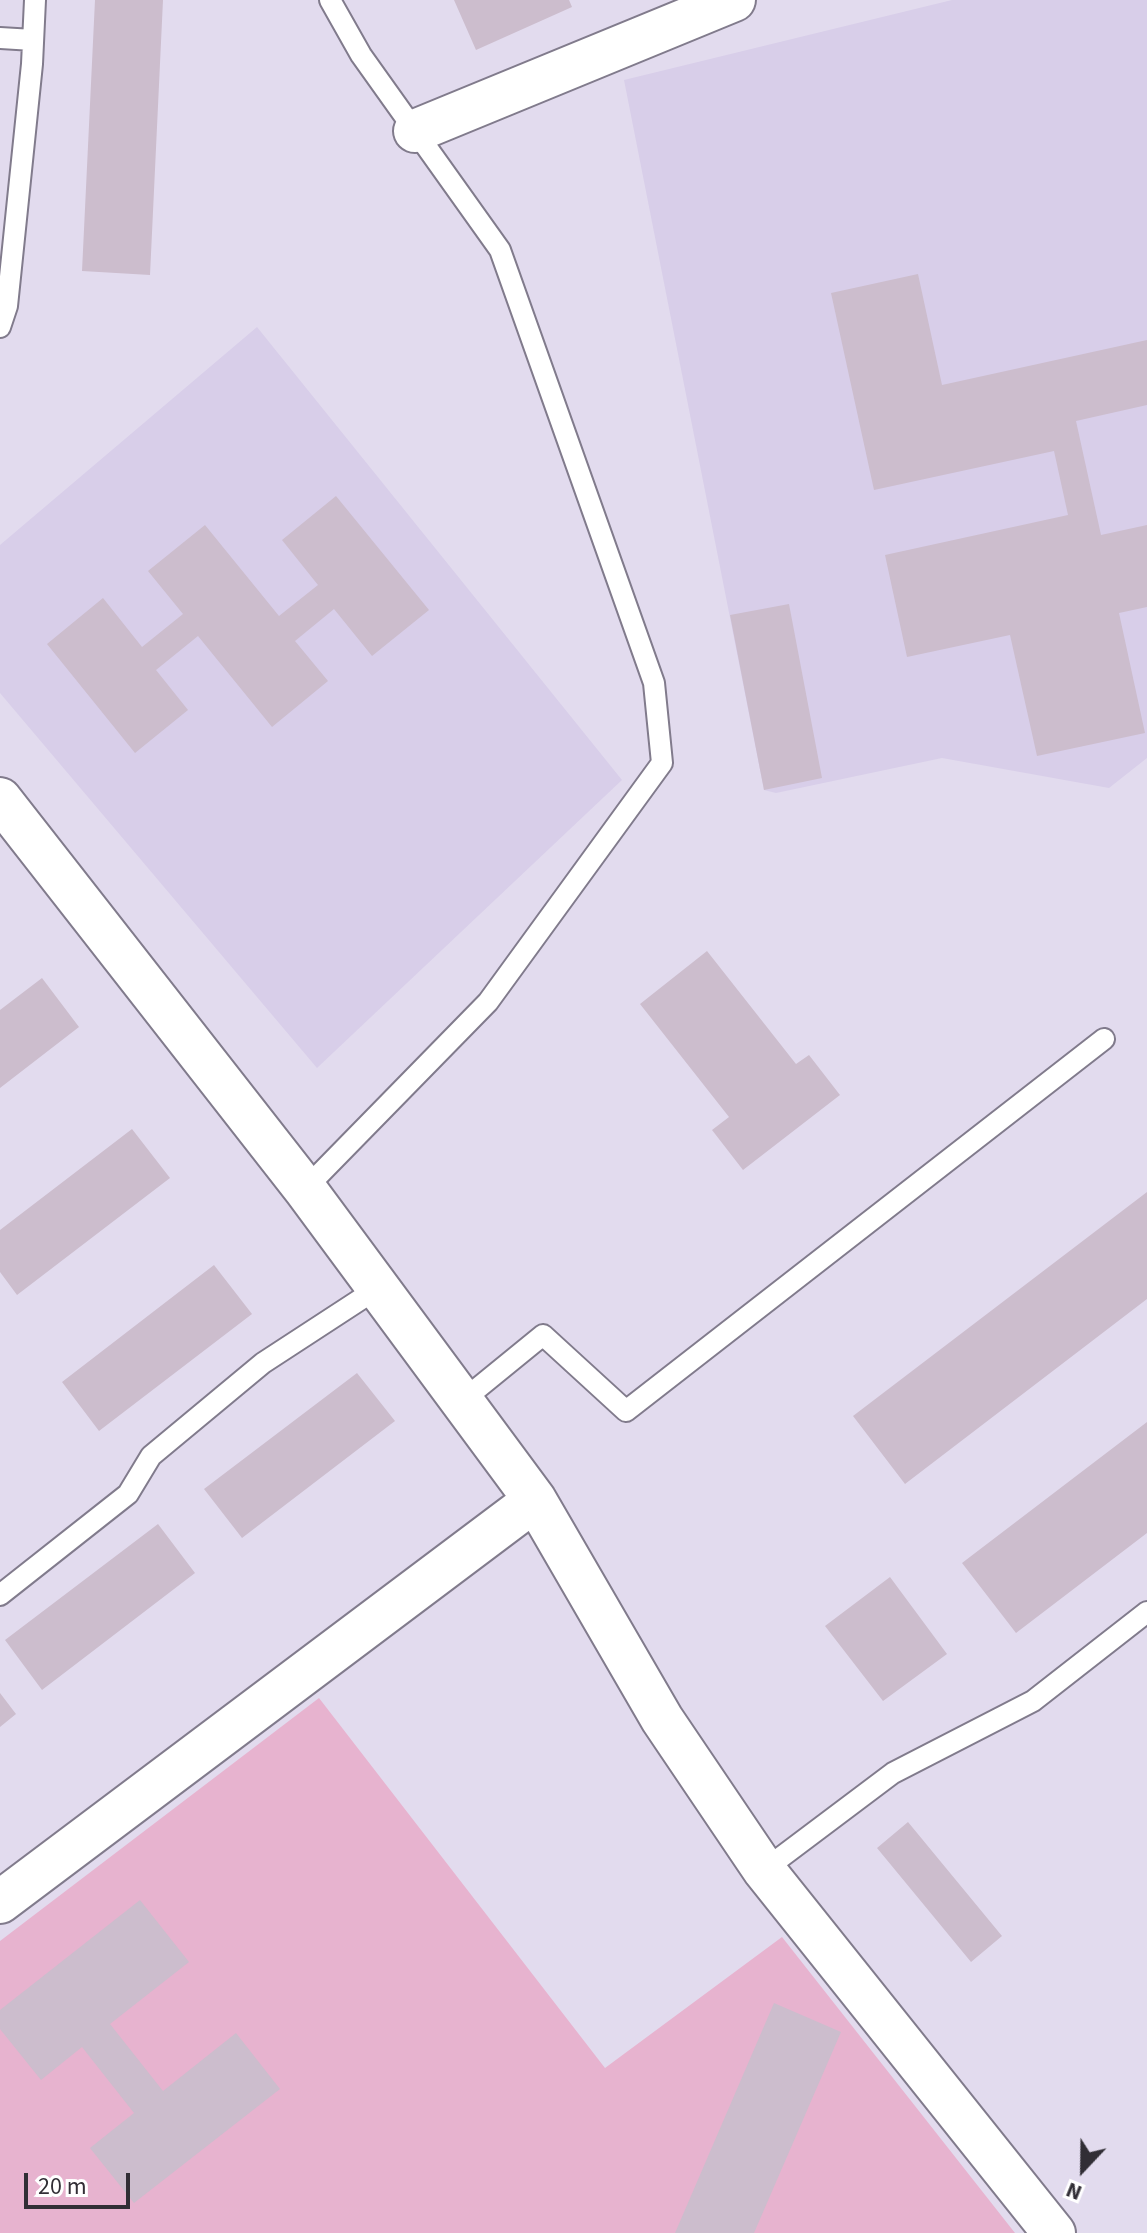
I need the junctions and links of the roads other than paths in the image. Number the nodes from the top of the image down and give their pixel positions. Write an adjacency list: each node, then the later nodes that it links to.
1 (35, 0): 5 (lane)
2 (330, 0): 6 (lane)
3 (734, 0): 6 (street)
4 (0, 38): 5 (lane)
5 (33, 40): 7 (lane)
6 (415, 131): 10 (lane)
7 (0, 327)
8 (0, 799): 10 (street)
9 (1104, 1039): 12 (lane)
10 (305, 1189): 11 (street)
11 (378, 1288): 12 (street); 14 (lane)
12 (462, 1401): 13 (street)
13 (535, 1500): 16 (street); 17 (street)
14 (0, 1595)
15 (1147, 1612): 16 (lane)
16 (764, 1870): 18 (street)
17 (0, 1902)
18 (1054, 2233)

